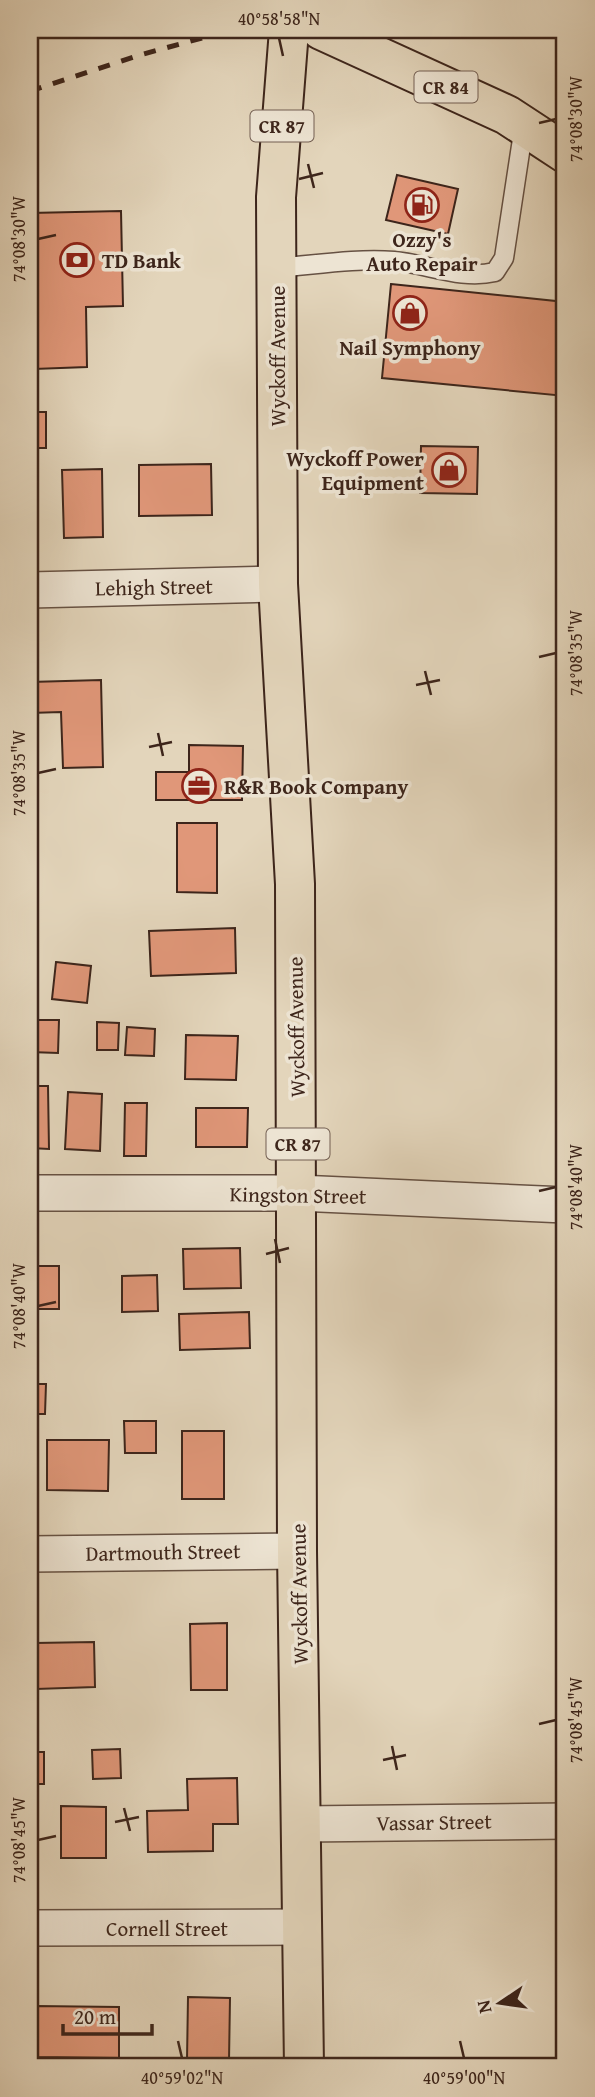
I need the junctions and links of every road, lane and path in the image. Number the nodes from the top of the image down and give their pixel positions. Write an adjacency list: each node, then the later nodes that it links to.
1 (289, 30): 5 (main road, Wyckoff Avenue / CR 87)
2 (321, 30): 3 (main road, CR 84)
3 (524, 126): 4 (main road, CR 84); 5 (lane)
4 (565, 153)
5 (276, 268): 6 (main road, Wyckoff Avenue / CR 87)
6 (278, 584): 7 (street, Lehigh Street); 9 (main road, Wyckoff Avenue / CR 87)
7 (30, 590)
8 (30, 1192): 9 (street, Kingston Street)
9 (298, 1193): 10 (street, Kingston Street); 11 (main road, Wyckoff Avenue / CR 87)
10 (565, 1205)
11 (297, 1551): 12 (street, Dartmouth Street); 14 (main road, Wyckoff Avenue / CR 87)
12 (30, 1553)
13 (565, 1821): 14 (street, Vassar Street)
14 (303, 1824): 15 (main road, Wyckoff Avenue / CR 87)
15 (303, 1927): 16 (street, Cornell Street); 17 (main road, Wyckoff Avenue / CR 87)
16 (30, 1928)
17 (304, 2067)

